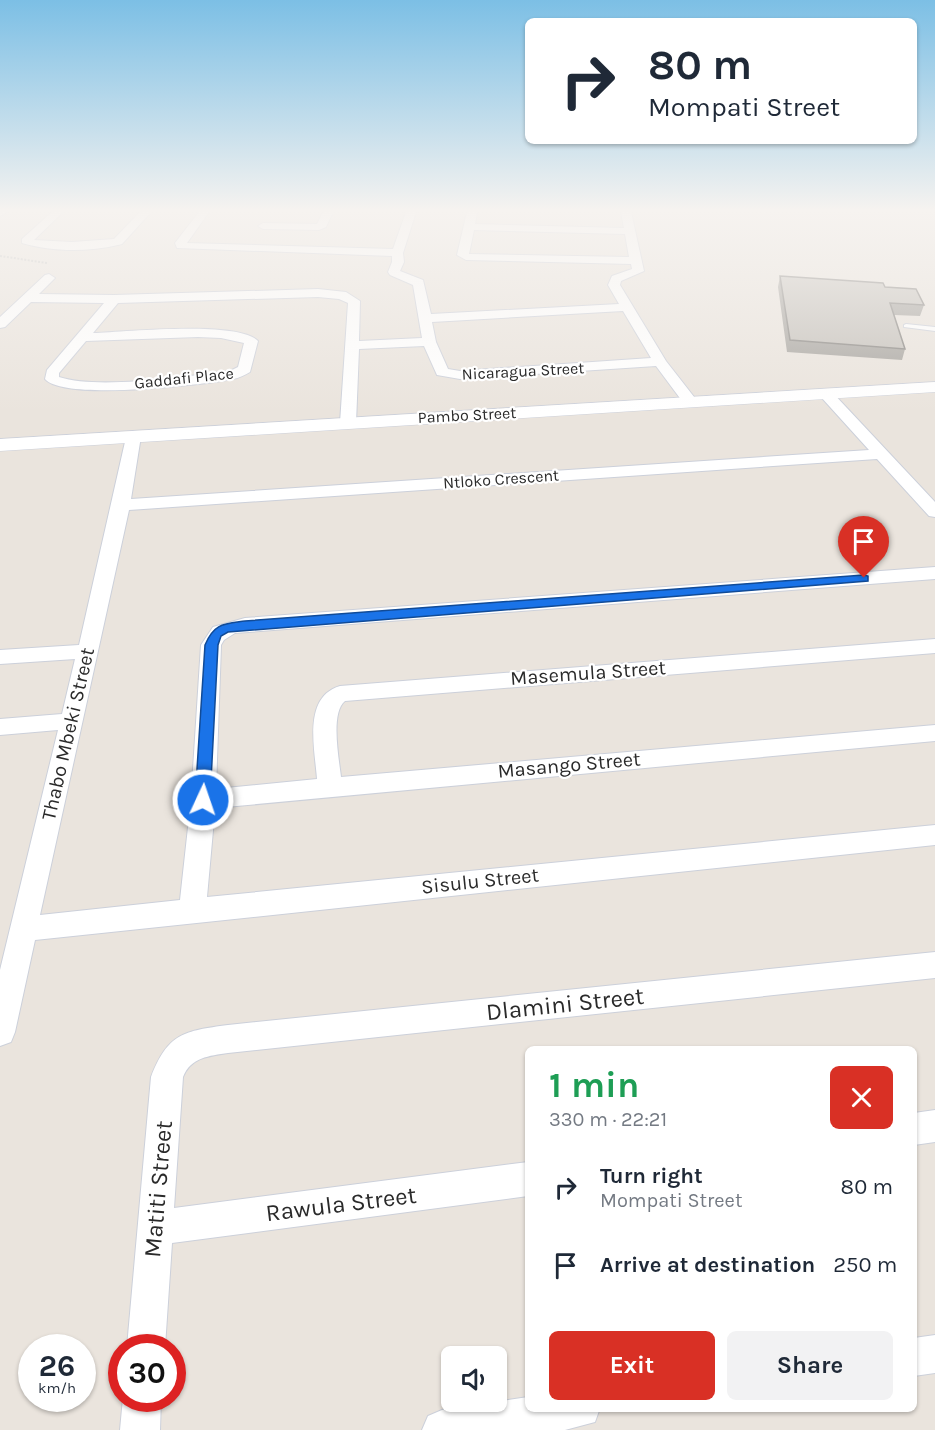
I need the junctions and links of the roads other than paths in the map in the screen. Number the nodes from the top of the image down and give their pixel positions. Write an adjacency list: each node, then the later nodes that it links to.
1 (48, 279): 4 (street)
2 (409, 279): 7 (street, Nicaragua Street)
3 (620, 279): 6 (street)
4 (28, 298): 5 (street); 8 (street)
5 (114, 299): 11 (street, Gaddafi Place); 13 (street)
6 (626, 307): 7 (street); 14 (street)
7 (425, 318): 12 (street, Nicaragua Street)
8 (0, 324)
9 (906, 326): 10 (lane)
10 (935, 329)
11 (84, 338): 11 (street, Gaddafi Place)
12 (429, 342): 13 (street); 14 (street, Nicaragua Street)
13 (352, 345): 18 (street)
14 (660, 362): 17 (street)
15 (935, 387): 16 (street, Pambo Street)
16 (826, 394): 17 (street, Pambo Street); 21 (street)
17 (690, 402): 18 (street, Pambo Street)
18 (348, 423): 19 (street, Pambo Street)
19 (133, 436): 20 (street, Pambo Street); 22 (street, Thabo Mbeki Street)
20 (0, 445)
21 (882, 454): 22 (street, Ntloko Crescent); 23 (street)
22 (121, 505): 26 (street, Thabo Mbeki Street)
23 (935, 512)
24 (935, 573): 32 (street)
25 (935, 646): 31 (street, Masemula Street)
26 (86, 651): 27 (street); 28 (street, Thabo Mbeki Street)
27 (0, 657)
28 (71, 721): 29 (street); 35 (street, Thabo Mbeki Street)
29 (0, 728)
30 (935, 733): 31 (street, Masango Street)
31 (330, 787): 32 (street, Masango Street)
32 (203, 800): 34 (street)
33 (935, 835): 34 (street, Sisulu Street)
34 (192, 910): 35 (street, Sisulu Street)
35 (25, 929): 37 (street, Thabo Mbeki Street)
36 (935, 965): 38 (street, Dlamini Street)
37 (0, 1032)
38 (196, 1045): 42 (street, Matiti Street)
39 (935, 1126): 40 (street)
40 (917, 1129)
41 (525, 1179): 42 (street, Rawula Street)
42 (154, 1228): 43 (street, Matiti Street)
43 (147, 1334)
44 (935, 1354): 45 (street)
45 (917, 1357)
46 (141, 1412): 48 (street)
47 (556, 1412): 49 (street)
48 (140, 1430)
49 (442, 1430)

